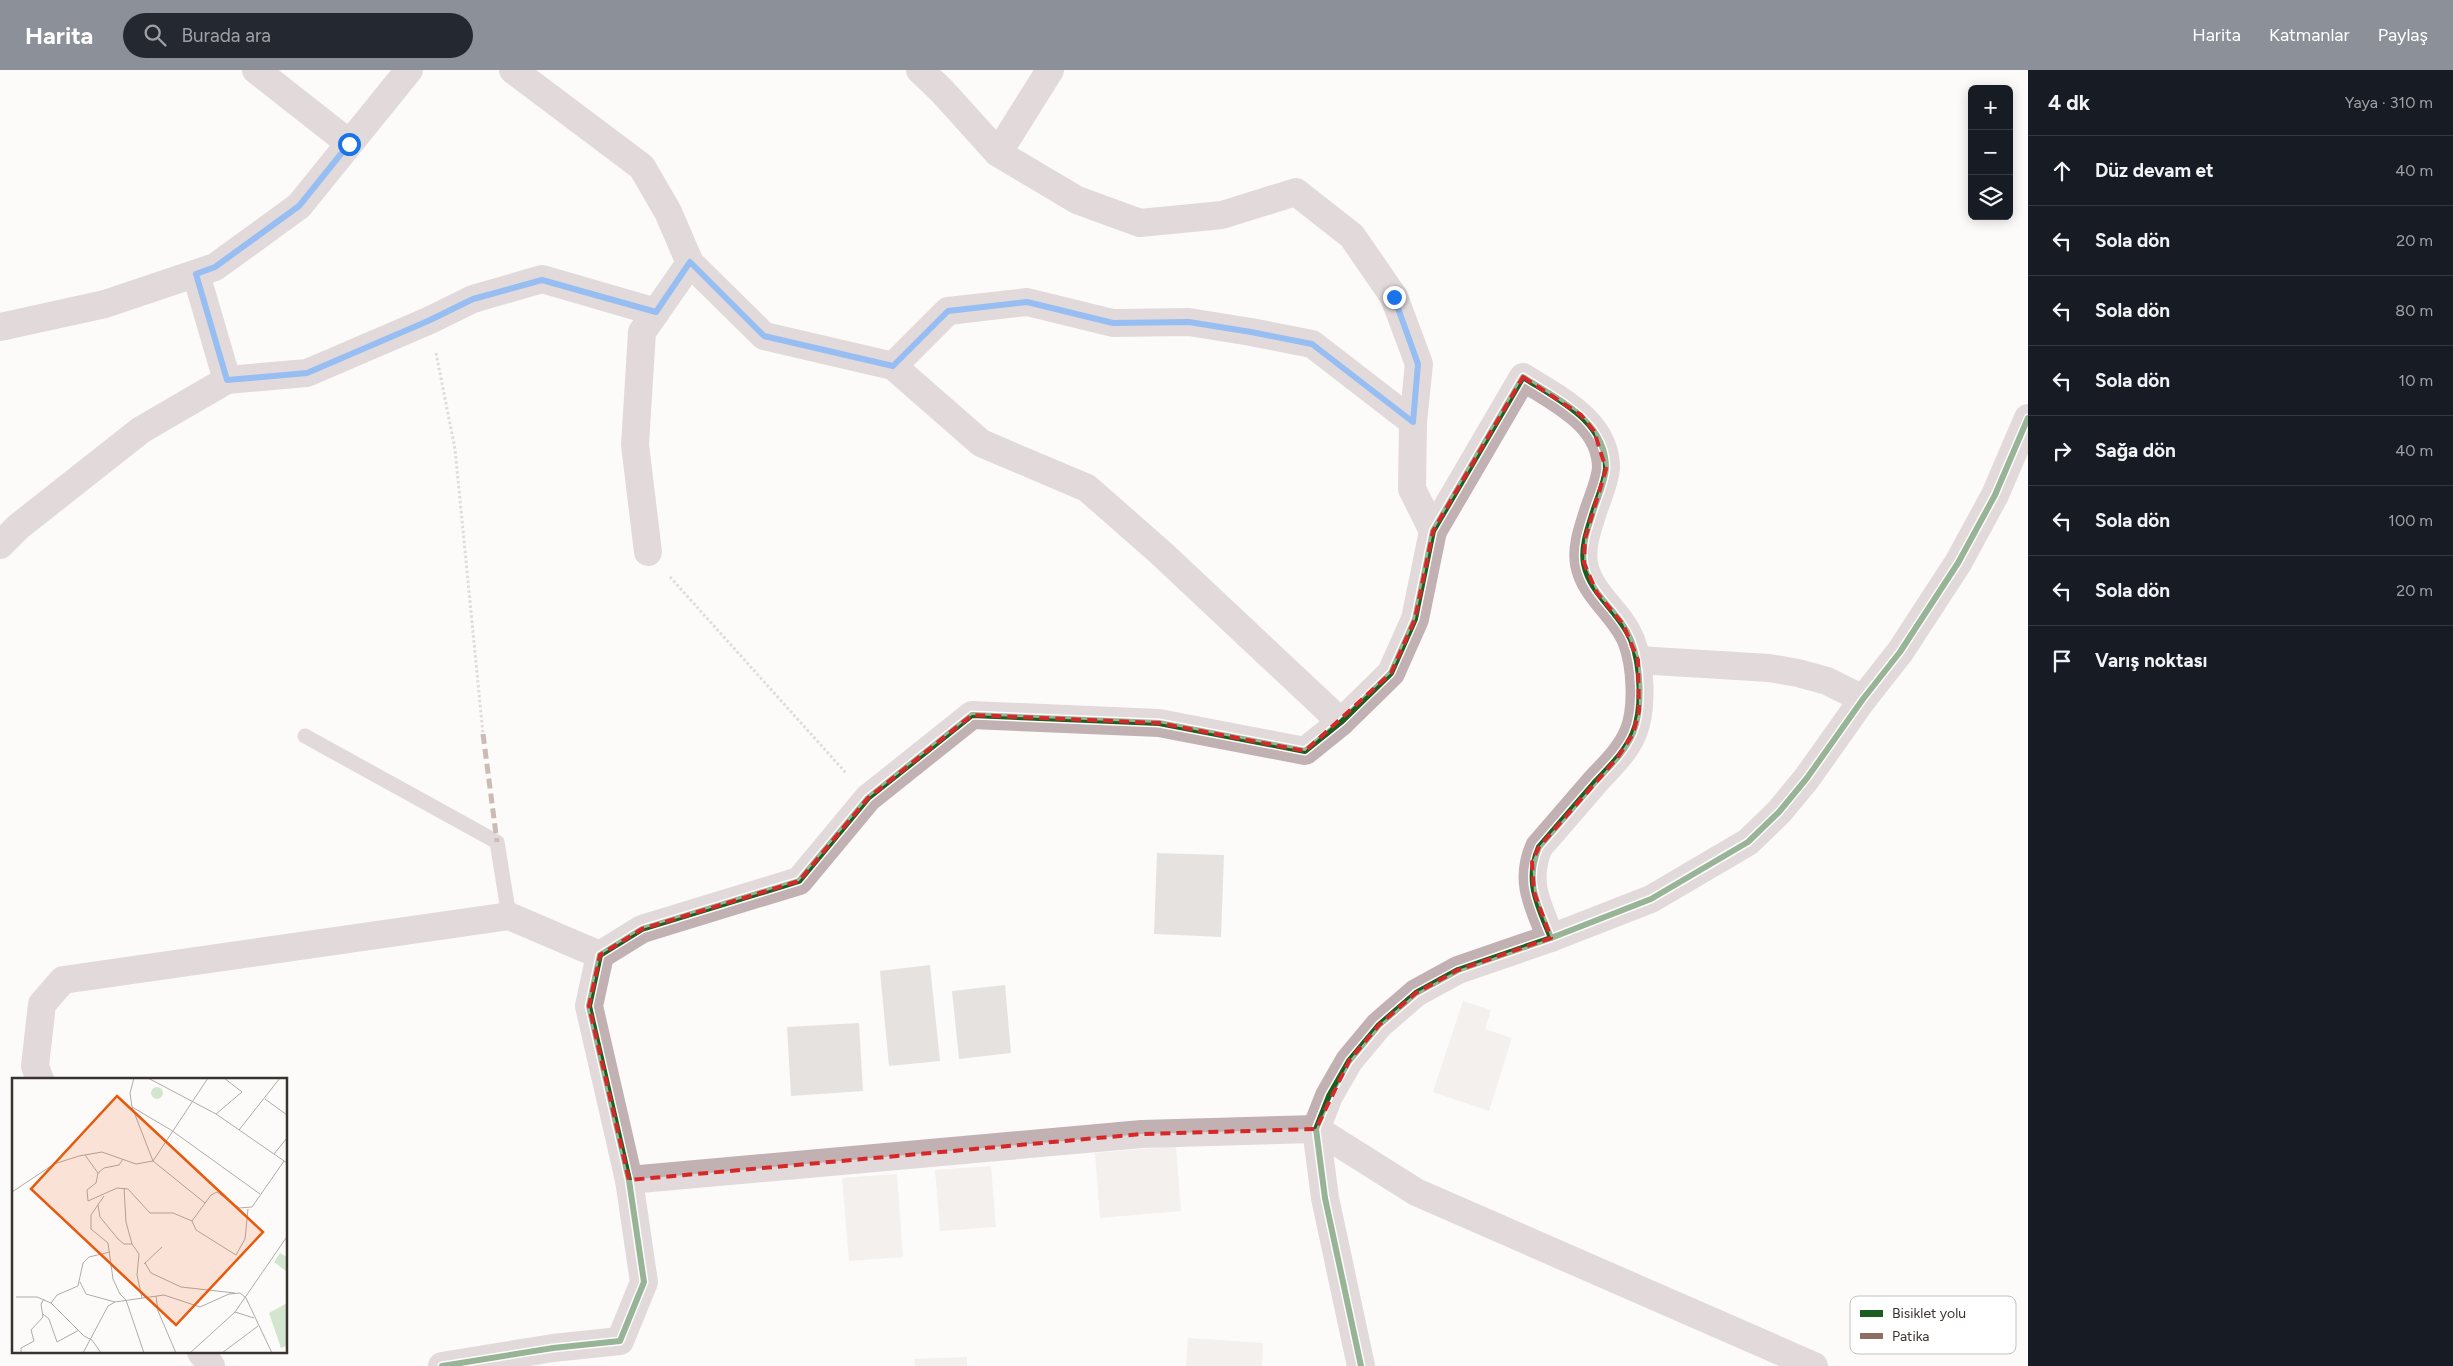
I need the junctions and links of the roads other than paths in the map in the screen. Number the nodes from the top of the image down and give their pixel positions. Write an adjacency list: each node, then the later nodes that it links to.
1 (256, 70): 6 (street)
2 (409, 70): 6 (street)
3 (513, 70): 8 (street)
4 (920, 70): 7 (street)
5 (1050, 70): 7 (street)
6 (349, 144): 9 (street)
7 (998, 153): 15 (street)
8 (690, 262): 10 (street); 12 (street)
9 (196, 274): 11 (street); 13 (street)
10 (656, 312): 13 (street); 18 (street)
11 (0, 328)
12 (893, 366): 15 (street); 21 (street)
13 (227, 380): 17 (street)
14 (2028, 418): 20 (street)
15 (1413, 422): 16 (street)
16 (1433, 531): 19 (street); 21 (street)
17 (0, 546)
18 (648, 552)
19 (1638, 660): 20 (street); 24 (street)
20 (1864, 699): 24 (street)
21 (1341, 722): 25 (street)
22 (305, 736): 23 (lane)
23 (509, 916): 25 (street); 26 (street)
24 (1551, 938): 27 (street)
25 (600, 955): 28 (street)
26 (39, 1078)
27 (1316, 1129): 28 (street); 32 (street); 33 (street)
28 (629, 1180): 31 (street)
29 (202, 1354): 30 (street)
30 (211, 1366)
31 (442, 1366)
32 (1361, 1366)
33 (1814, 1366)

